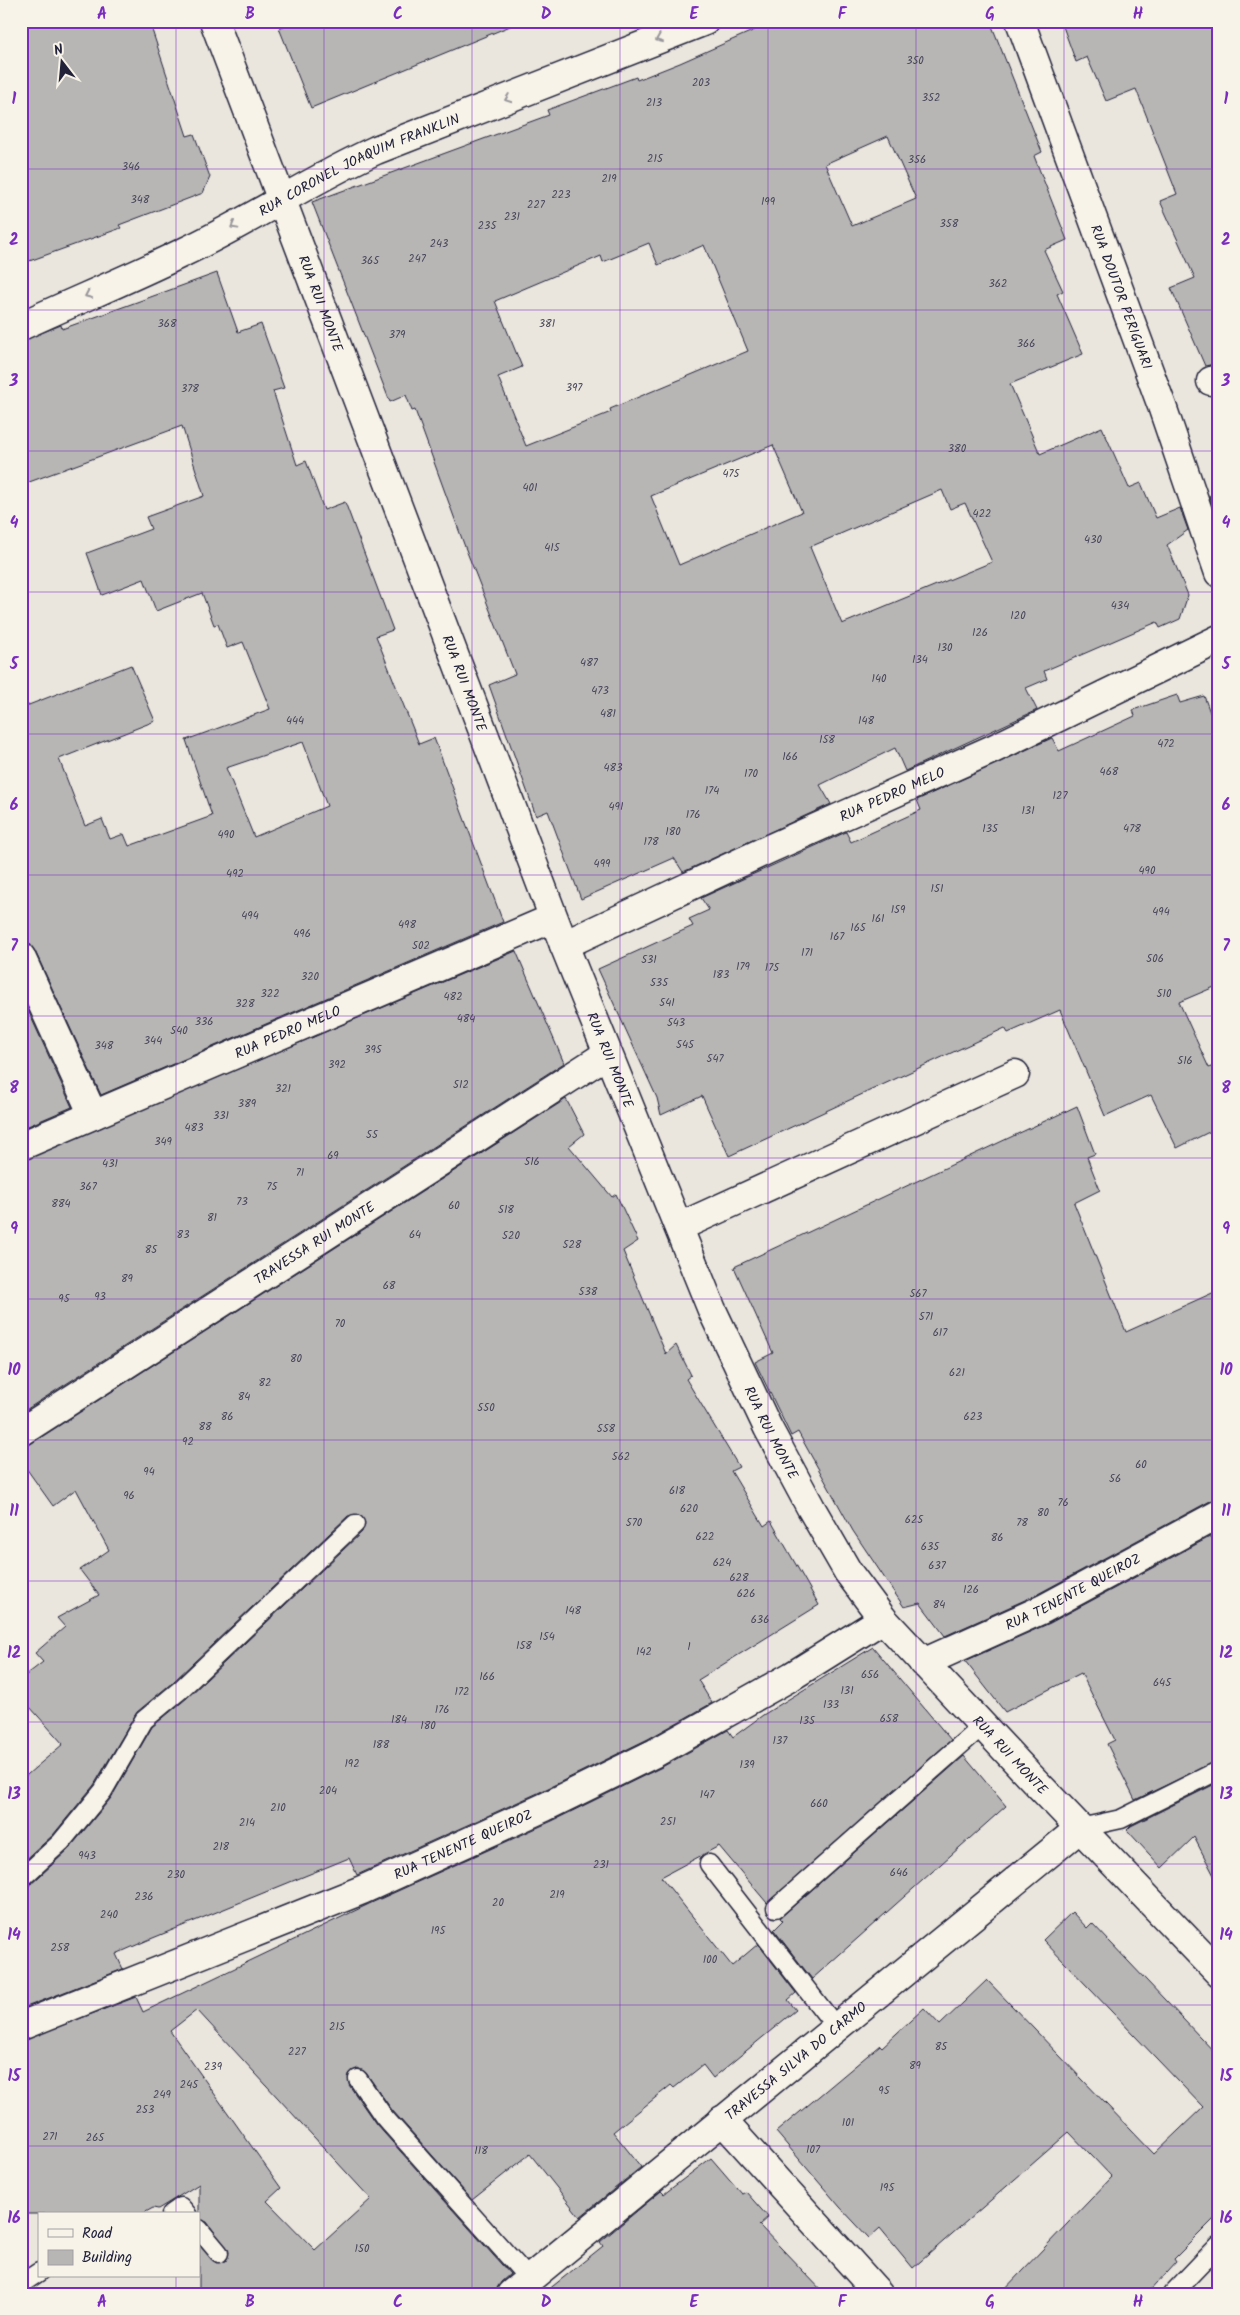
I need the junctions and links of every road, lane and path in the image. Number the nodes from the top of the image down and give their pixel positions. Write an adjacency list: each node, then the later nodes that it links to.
1 (214, 21): 4 (street, RUA RUI MONTE)
2 (705, 21): 4 (street, RUA CORONEL JOAQUIM FRANKLIN, one-way to 4)
3 (1020, 21): 6 (street, RUA DOUTOR PERIGUARI)
4 (281, 200): 5 (street, RUA CORONEL JOAQUIM FRANKLIN, one-way to 5); 8 (street, RUA RUI MONTE)
5 (21, 326)
6 (1219, 573)
7 (1219, 639): 9 (street, RUA PEDRO MELO)
8 (553, 918): 9 (street, RUA RUI MONTE); 13 (street, RUA PEDRO MELO)
9 (564, 945): 11 (street, RUA RUI MONTE)
10 (21, 957): 13 (street)
11 (607, 1054): 15 (street, RUA RUI MONTE); 16 (street, TRAVESSA RUI MONTE)
12 (1015, 1074): 15 (street)
13 (93, 1116): 14 (street, RUA PEDRO MELO)
14 (21, 1146)
15 (679, 1227): 19 (street, RUA RUI MONTE)
16 (21, 1432)
17 (1219, 1514): 20 (street, RUA TENENTE QUEIROZ)
18 (355, 1524): 25 (lane)
19 (883, 1619): 20 (street, RUA RUI MONTE); 28 (street, RUA TENENTE QUEIROZ)
20 (923, 1663): 21 (street, RUA RUI MONTE)
21 (982, 1726): 23 (street, RUA RUI MONTE); 26 (lane)
22 (1219, 1770): 23 (lane)
23 (1080, 1828): 27 (street, RUA RUI MONTE); 29 (street, TRAVESSA SILVA DO CARMO)
24 (709, 1864): 29 (lane)
25 (21, 1879)
26 (776, 1908)
27 (1219, 1974)
28 (21, 2026)
29 (836, 2027): 31 (street, TRAVESSA SILVA DO CARMO)
30 (358, 2079): 39 (lane)
31 (722, 2120): 39 (street, TRAVESSA SILVA DO CARMO); 40 (street)
32 (174, 2212): 33 (lane)
33 (185, 2212)
34 (200, 2229): 36 (lane)
35 (1219, 2245): 41 (lane)
36 (219, 2253)
37 (38, 2273): 38 (lane)
38 (21, 2284)
39 (520, 2286)
40 (879, 2294)
41 (1172, 2294)

